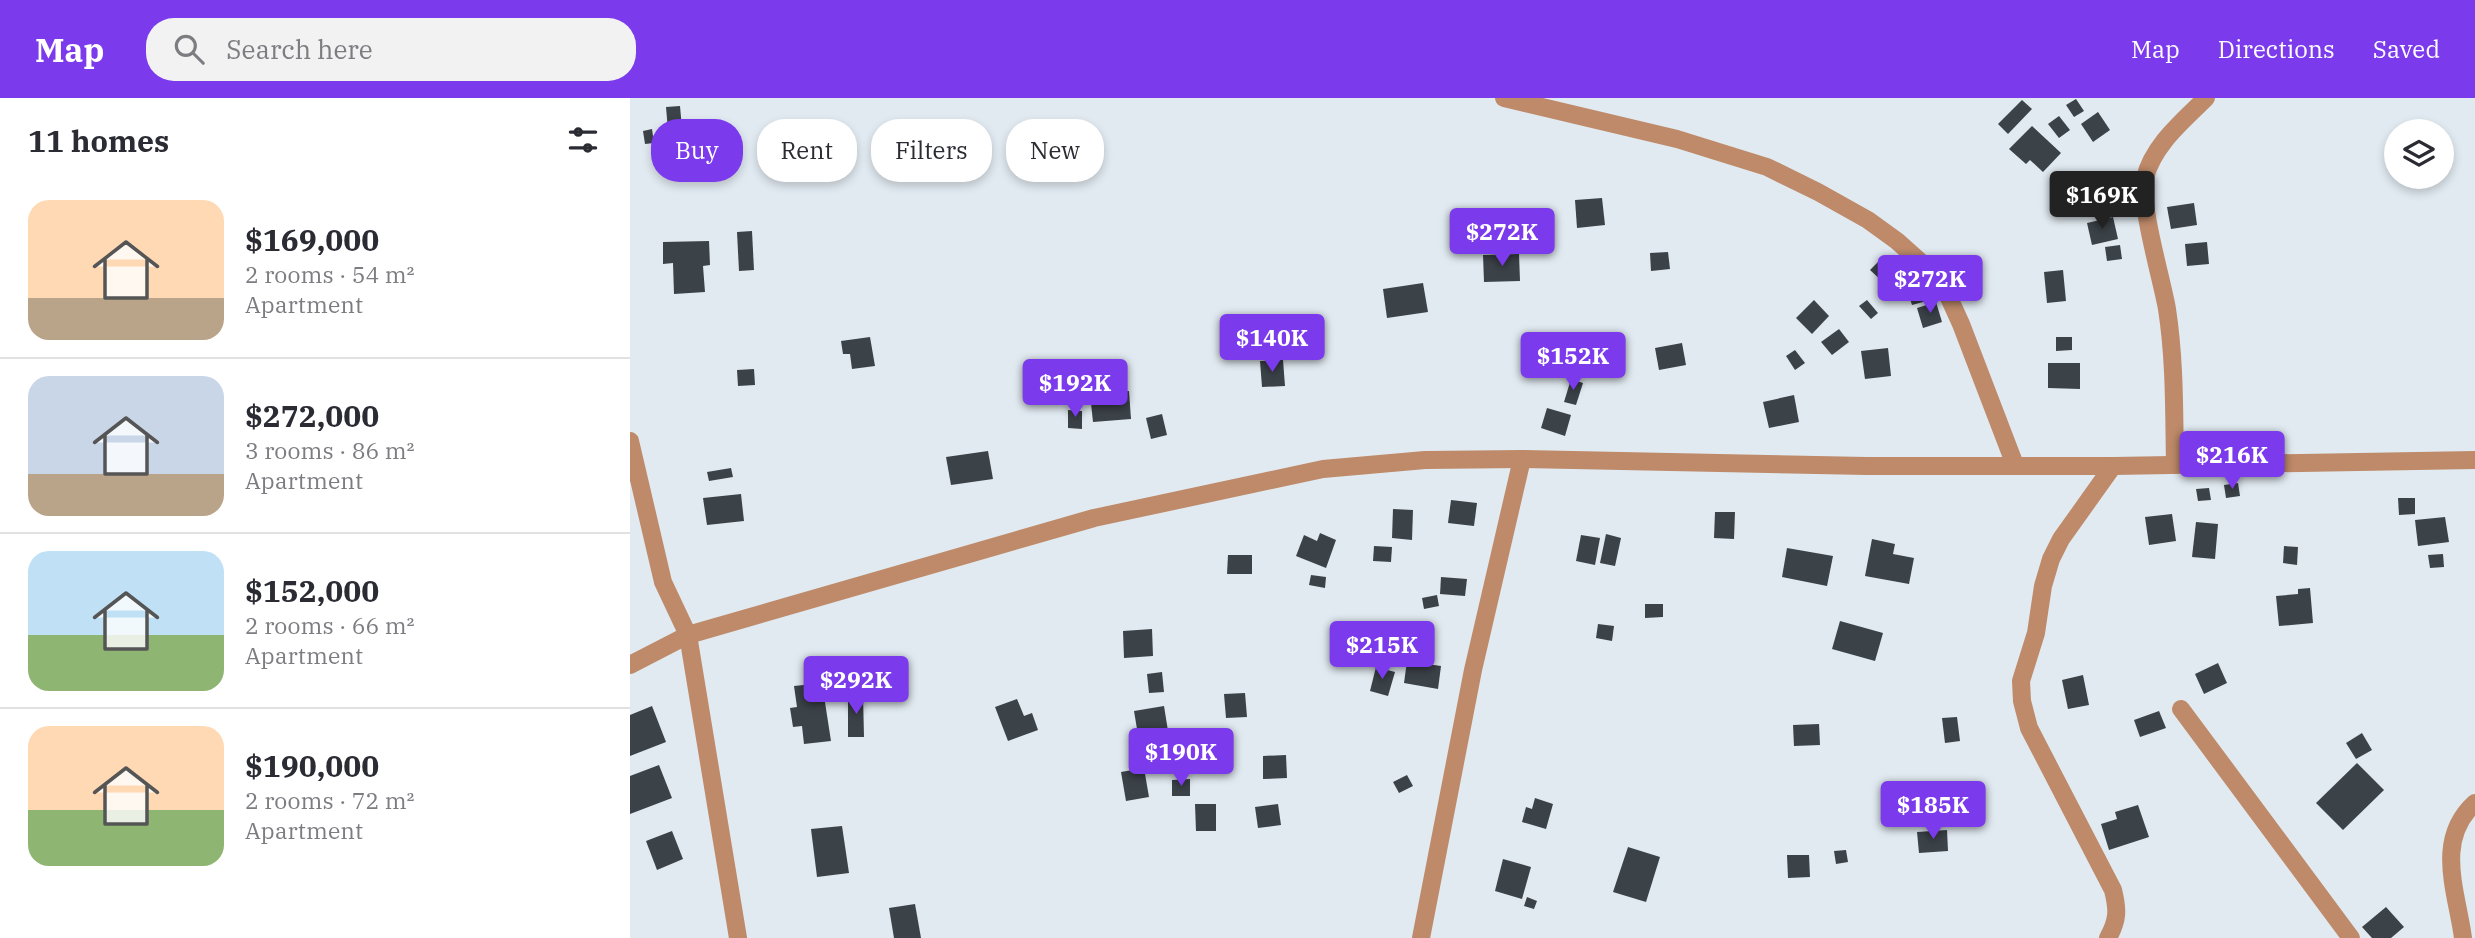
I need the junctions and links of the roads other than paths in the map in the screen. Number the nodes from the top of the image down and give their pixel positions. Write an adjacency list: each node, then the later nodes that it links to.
1 (1504, 98): 7 (street)
2 (2206, 98): 6 (street)
3 (630, 441): 9 (street)
4 (1522, 460): 7 (street); 9 (street); 14 (street)
5 (2475, 460): 6 (street)
6 (2175, 464): 8 (street)
7 (2015, 465): 8 (street)
8 (2113, 466): 15 (street)
9 (688, 635): 10 (street); 13 (street)
10 (630, 665)
11 (2181, 709): 16 (street)
12 (2475, 803): 17 (street)
13 (738, 938)
14 (1421, 938)
15 (2108, 938)
16 (2351, 938)
17 (2463, 938)

